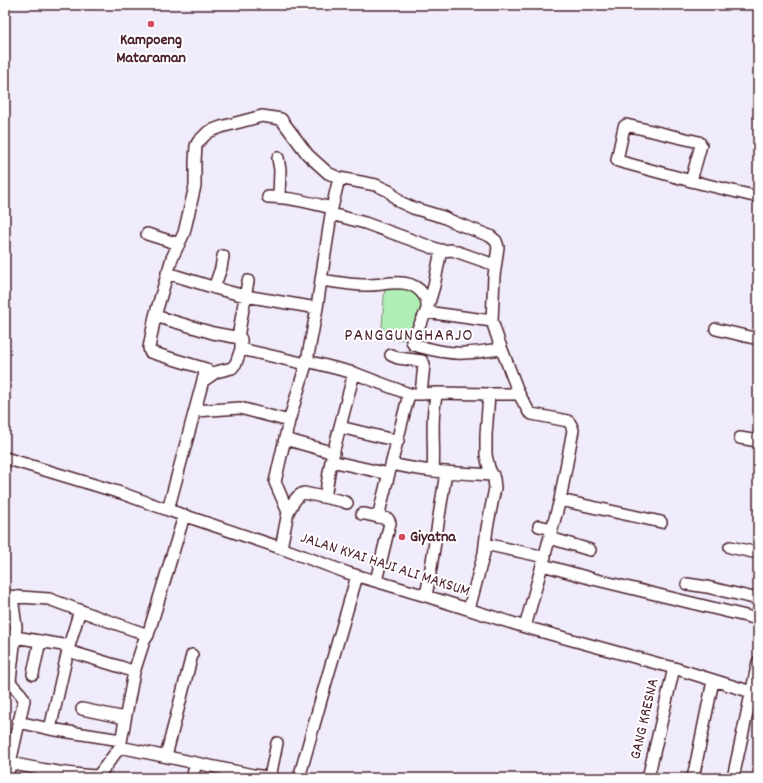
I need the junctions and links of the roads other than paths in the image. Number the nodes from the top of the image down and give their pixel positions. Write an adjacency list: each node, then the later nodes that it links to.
1 (278, 158): 5 (street)
2 (339, 178): 5 (street); 7 (street); 10 (street)
3 (691, 181): 3 (street); 4 (street)
4 (758, 197)
5 (331, 211): 8 (street); 13 (street)
6 (147, 234): 7 (street)
7 (179, 244): 11 (street)
8 (441, 250): 10 (street); 17 (street)
9 (223, 256): 14 (street)
10 (495, 265): 19 (street)
11 (167, 273): 14 (street); 18 (street)
12 (248, 280): 15 (street)
13 (321, 280): 16 (street); 17 (street)
14 (214, 288): 15 (street)
15 (245, 296): 16 (street); 21 (street)
16 (317, 308): 26 (street)
17 (427, 309): 19 (street); 24 (street)
18 (156, 316): 21 (street); 28 (street)
19 (492, 321): 24 (street)
20 (716, 329): 22 (street)
21 (238, 337): 23 (street)
22 (758, 339)
23 (241, 349): 26 (street); 28 (street)
24 (501, 349): 33 (street)
25 (390, 355): 31 (street)
26 (306, 363): 27 (street); 35 (street)
27 (354, 373): 30 (street); 36 (street)
28 (203, 381): 34 (street)
29 (437, 393): 31 (street); 32 (street); 44 (street)
30 (409, 394): 31 (street); 39 (street)
31 (421, 394)
32 (489, 394): 33 (street); 46 (street)
33 (519, 394): 48 (street)
34 (195, 411): 35 (street); 50 (street)
35 (289, 421): 38 (street)
36 (340, 427): 39 (street); 41 (street)
37 (740, 438): 40 (street)
38 (285, 439): 41 (street); 51 (street)
39 (398, 441): 43 (street)
40 (758, 441)
41 (332, 457): 43 (street); 47 (street)
42 (5, 458): 50 (street, JALAN KYAI HAJI ALI MAKSUM)
43 (390, 469): 44 (street); 54 (street)
44 (433, 471): 45 (street)
45 (446, 472): 46 (street); 67 (street)
46 (492, 475): 58 (street)
47 (325, 498): 49 (street); 51 (street)
48 (560, 500): 55 (street); 57 (street)
49 (347, 503)
50 (168, 510): 53 (street, JALAN KYAI HAJI ALI MAKSUM)
51 (288, 512): 60 (street)
52 (362, 514): 54 (street)
53 (184, 516): 60 (street, JALAN KYAI HAJI ALI MAKSUM); 74 (street)
54 (378, 517): 65 (street)
55 (661, 522)
56 (539, 526): 57 (street)
57 (551, 534): 61 (street); 63 (street)
58 (485, 544): 63 (street); 70 (street)
59 (730, 547): 62 (street)
60 (281, 548): 64 (street, JALAN KYAI HAJI ALI MAKSUM)
61 (590, 550)
62 (758, 553)
63 (544, 561): 72 (street); 73 (street)
64 (357, 576): 65 (street, JALAN KYAI HAJI ALI MAKSUM); 101 (street)
65 (376, 581): 67 (street, JALAN KYAI HAJI ALI MAKSUM)
66 (687, 584): 69 (street)
67 (426, 596): 70 (street, JALAN KYAI HAJI ALI MAKSUM)
68 (9, 597): 71 (street); 75 (street)
69 (758, 599)
70 (468, 609): 73 (street, JALAN KYAI HAJI ALI MAKSUM)
71 (80, 610): 74 (street); 77 (street)
72 (758, 620)
73 (525, 626): 80 (street, JALAN KYAI HAJI ALI MAKSUM)
74 (148, 635): 81 (street)
75 (15, 637): 76 (street); 82 (street)
76 (40, 641): 77 (street); 83 (street)
77 (69, 648): 81 (street); 89 (street)
78 (192, 655): 92 (street)
79 (758, 662): 85 (street)
80 (674, 668): 84 (street, JALAN KYAI HAJI ALI MAKSUM); 102 (street, GANG KRESNA)
81 (134, 672): 87 (street)
82 (8, 674): 88 (street)
83 (33, 674)
84 (713, 680): 85 (street, JALAN KYAI HAJI ALI MAKSUM); 103 (street)
85 (755, 693): 104 (street)
86 (82, 709): 87 (street)
87 (125, 718): 90 (street)
88 (18, 722): 89 (street); 93 (street)
89 (50, 729): 90 (street)
90 (120, 743): 92 (street); 96 (street)
91 (277, 743): 100 (street)
92 (166, 756): 94 (street)
93 (7, 763): 95 (street); 98 (street)
94 (196, 763): 97 (street); 99 (street)
95 (37, 773): 96 (street)
96 (50, 774)
97 (252, 776): 100 (street)
98 (7, 778)
99 (192, 778)
100 (272, 778)
101 (299, 778)
102 (648, 778)
103 (692, 778)
104 (733, 778)

